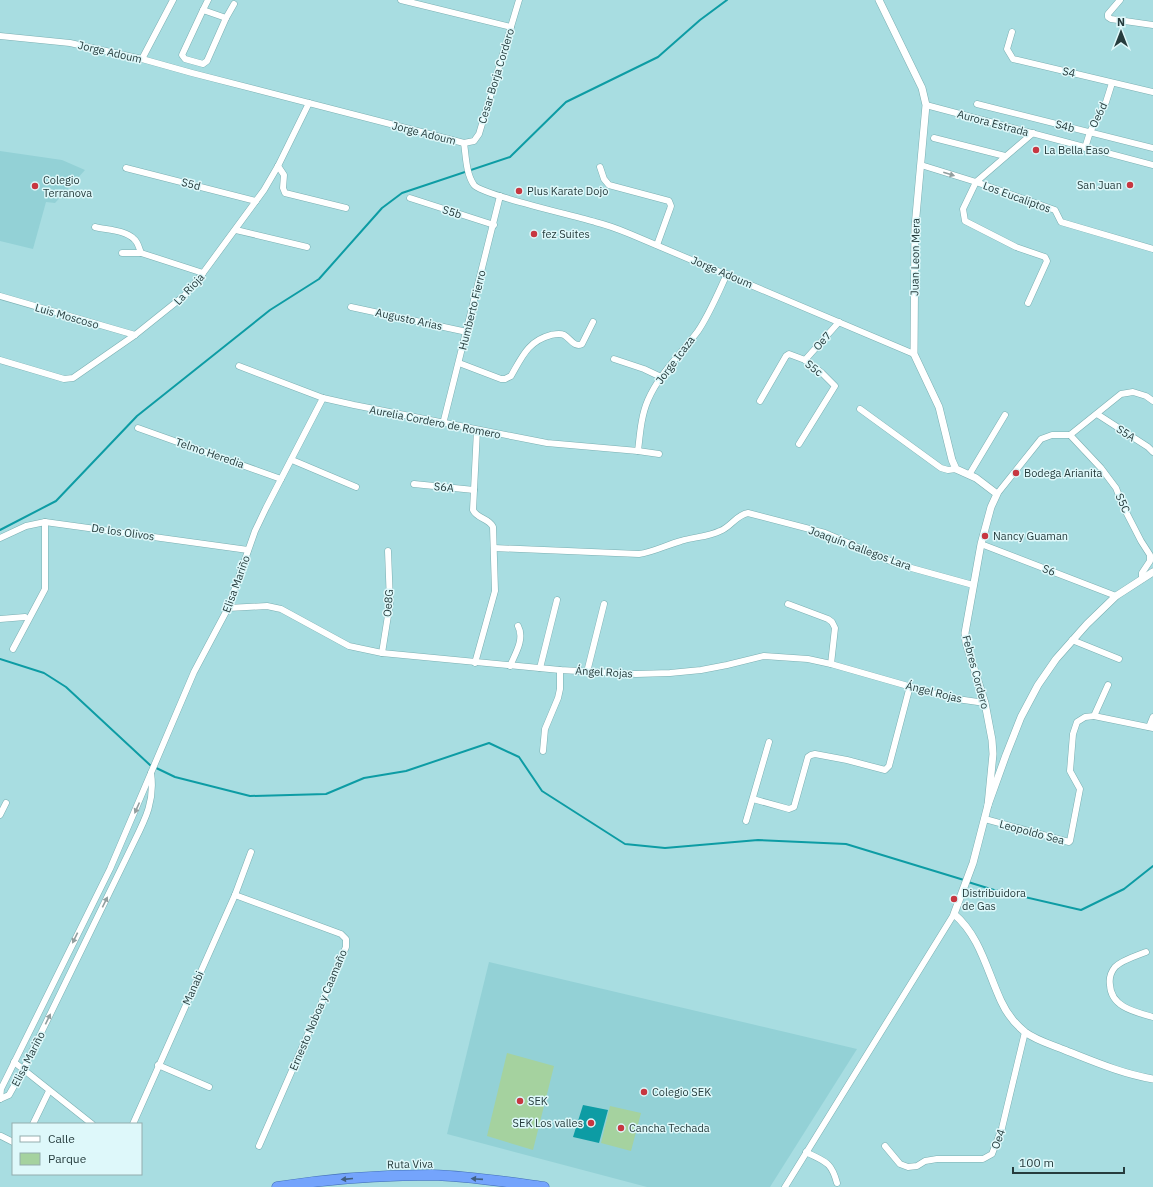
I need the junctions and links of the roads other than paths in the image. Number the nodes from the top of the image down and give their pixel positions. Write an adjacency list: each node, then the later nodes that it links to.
1 (173, 0): 14 (street)
2 (208, 0): 8 (street)
3 (401, 0): 11 (street)
4 (519, 0): 11 (street, Cesar Borja Cordero)
5 (878, 0): 21 (street, Juan Leon Mera)
6 (1120, 0): 10 (street)
7 (234, 4): 9 (street)
8 (203, 10): 9 (street); 15 (street)
9 (226, 18): 15 (street)
10 (1153, 25)
11 (511, 27): 25 (street, Cesar Borja Cordero)
12 (1012, 32): 17 (street, S4)
13 (0, 36): 14 (street, Jorge Adoum)
14 (142, 59): 16 (street, Jorge Adoum)
15 (196, 63): 16 (street)
16 (192, 73): 19 (street, Jorge Adoum)
17 (1112, 83): 18 (street, S4); 22 (street, Oe6d)
18 (1153, 92)
19 (309, 103): 25 (street, Jorge Adoum); 31 (street, La Rioja)
20 (977, 104): 22 (street, S4b)
21 (926, 105): 23 (street, Aurora Estrada); 29 (street, Juan Leon Mera)
22 (1090, 132): 26 (street, Oe6d); 27 (street, S4b)
23 (1033, 133): 26 (street, Aurora Estrada); 28 (street)
24 (934, 138): 28 (street)
25 (464, 146): 35 (street, Jorge Adoum)
26 (1085, 148): 30 (street, Aurora Estrada)
27 (1153, 148)
28 (1006, 156): 34 (street)
29 (921, 165): 34 (street, Los Eucaliptos, one-way to 34); 56 (street, Juan Leon Mera)
30 (1153, 165)
31 (278, 166): 37 (street, La Rioja); 38 (street)
32 (600, 167): 42 (street)
33 (126, 168): 37 (street, S5d)
34 (976, 182): 44 (street, Los Eucaliptos); 50 (street)
35 (500, 196): 39 (street, Humberto Fierro); 42 (street, Jorge Adoum)
36 (410, 198): 39 (street, S5b)
37 (256, 201): 41 (street, La Rioja)
38 (346, 208)
39 (494, 225): 54 (street, Humberto Fierro)
40 (95, 228): 46 (street)
41 (236, 230): 43 (street); 47 (street, La Rioja)
42 (657, 245): 48 (street, Jorge Adoum)
43 (307, 247)
44 (1153, 249)
45 (122, 253): 46 (street)
46 (141, 253): 47 (street)
47 (203, 273): 55 (street, La Rioja)
48 (727, 274): 53 (street, Jorge Adoum); 62 (street, Jorge Icaza)
49 (0, 296): 55 (street, Luis Moscoso)
50 (1028, 303)
51 (351, 307): 54 (street, Augusto Arias)
52 (593, 322): 60 (street)
53 (840, 322): 56 (street, Jorge Adoum); 59 (street, Oe7)
54 (467, 332): 60 (street, Humberto Fierro)
55 (135, 335): 58 (street, La Rioja)
56 (914, 354): 78 (street, Juan Leon Mera)
57 (614, 358): 62 (street)
58 (0, 360)
59 (805, 360): 64 (street, S5c); 73 (street, S5c)
60 (459, 363): 69 (street, Humberto Fierro)
61 (239, 366): 63 (street, Aurelia Cordero de Romero)
62 (661, 377): 74 (street, Jorge Icaza)
63 (323, 398): 69 (street, Aurelia Cordero de Romero); 77 (street, Elisa Mariño)
64 (760, 401)
65 (1153, 401): 67 (street)
66 (860, 409): 78 (street)
67 (1097, 414): 72 (street); 75 (street, S5A)
68 (1005, 415): 79 (street)
69 (443, 424): 71 (street, Aurelia Cordero de Romero)
70 (138, 428): 80 (street, Telmo Heredia)
71 (477, 430): 74 (street, Aurelia Cordero de Romero); 83 (street)
72 (1070, 435): 84 (street); 92 (street, S5C)
73 (800, 444)
74 (638, 451): 76 (street, Aurelia Cordero de Romero)
75 (1153, 452)
76 (659, 454)
77 (292, 460): 80 (street, Elisa Mariño); 82 (street)
78 (956, 469): 79 (street)
79 (969, 475): 84 (street)
80 (281, 479): 89 (street, Elisa Mariño)
81 (414, 484): 83 (street, S6A)
82 (356, 487)
83 (474, 490): 88 (street)
84 (997, 494): 87 (street, Febres Cordero)
85 (45, 522): 86 (street, De los Olivos); 89 (street, De los Olivos); 103 (street)
86 (0, 538)
87 (981, 544): 93 (street, Febres Cordero); 94 (street, S6)
88 (494, 548): 93 (street, Joaquín Gallegos Lara); 106 (street)
89 (248, 550): 98 (street, Elisa Mariño)
90 (388, 551): 104 (street, Oe8G)
91 (1153, 572): 92 (street)
92 (1142, 579): 94 (street)
93 (973, 585): 114 (street, Febres Cordero)
94 (1116, 596): 102 (street)
95 (557, 600): 109 (street)
96 (604, 604): 111 (street)
97 (788, 604): 107 (street)
98 (228, 608): 104 (street, Ángel Rojas); 120 (street, Elisa Mariño)
99 (25, 617): 100 (street)
100 (0, 619)
101 (518, 626): 108 (street)
102 (1072, 640): 105 (street); 123 (street)
103 (13, 648)
104 (382, 653): 106 (street, Ángel Rojas)
105 (1119, 659)
106 (475, 663): 108 (street, Ángel Rojas)
107 (831, 664): 111 (street, Ángel Rojas); 113 (street, Ángel Rojas)
108 (510, 666): 109 (street, Ángel Rojas)
109 (540, 668): 110 (street, Ángel Rojas)
110 (560, 670): 111 (street, Ángel Rojas); 119 (street)
111 (587, 672)
112 (1108, 685): 115 (street)
113 (910, 686): 114 (street, Ángel Rojas); 121 (street)
114 (985, 703): 123 (street, Febres Cordero)
115 (1094, 716): 117 (street); 125 (street, Leopoldo Sea)
116 (1153, 717): 117 (street)
117 (1151, 727)
118 (769, 742): 121 (street)
119 (543, 751)
120 (151, 772): 127 (street, Elisa Mariño, one-way to 127); 128 (street, Elisa Mariño)
121 (753, 800): 126 (street)
122 (6, 803): 124 (street)
123 (988, 806): 125 (street)
124 (0, 815)
125 (985, 819): 131 (street)
126 (746, 821)
127 (120, 847): 128 (street); 135 (street, Elisa Mariño, one-way to 135)
128 (130, 851): 137 (street, Elisa Mariño, one-way to 128)
129 (251, 852): 130 (street, Manabi)
130 (235, 895): 136 (street, Manabi); 147 (street, Ernesto Noboa y Caamaño)
131 (954, 914): 134 (street); 149 (street)
132 (1146, 952): 133 (street)
133 (1153, 1017)
134 (1025, 1032): 138 (street); 148 (street, Oe4)
135 (14, 1062): 137 (street); 141 (street, Elisa Mariño)
136 (158, 1065): 139 (street); 144 (street, Manabi)
137 (23, 1070): 140 (street); 141 (street, Elisa Mariño)
138 (1153, 1079)
139 (209, 1087)
140 (49, 1091): 142 (street); 143 (street)
141 (0, 1099)
142 (33, 1123)
143 (91, 1123)
144 (133, 1123)
145 (1, 1136): 146 (street)
146 (12, 1142)
147 (259, 1146)
148 (885, 1146)
149 (806, 1152): 150 (street); 153 (street)
150 (837, 1183)
151 (277, 1187): 152 (highway, Ruta Viva, one-way to 151)
152 (544, 1187)
153 (785, 1187)

